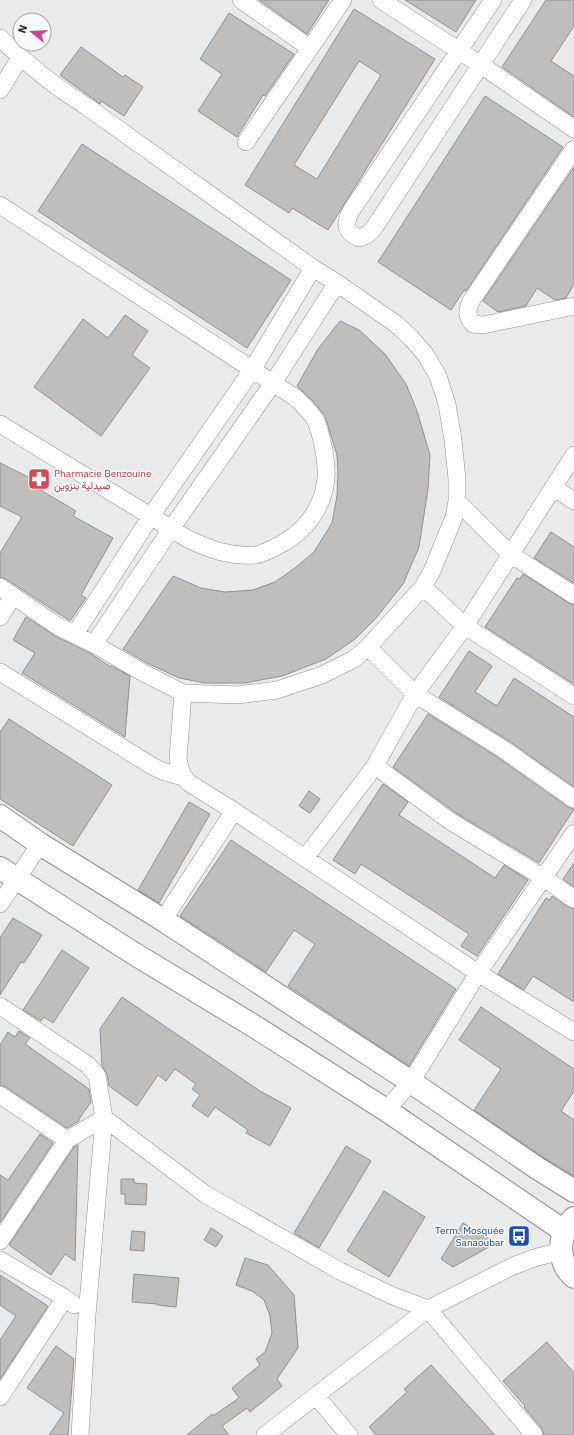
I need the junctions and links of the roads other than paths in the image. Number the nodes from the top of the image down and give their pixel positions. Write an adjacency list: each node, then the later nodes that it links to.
1 (241, 0): 7 (street)
2 (343, 0): 7 (street)
3 (382, 0): 8 (street)
4 (493, 0): 8 (street)
5 (523, 0): 10 (street)
6 (0, 38): 9 (street)
7 (310, 48): 13 (street)
8 (459, 51): 10 (street); 10 (street)
9 (20, 58): 11 (street); 16 (street)
10 (481, 65): 12 (street)
11 (0, 90)
12 (574, 129)
13 (246, 142)
14 (574, 149): 18 (street)
15 (0, 205): 19 (street)
16 (313, 268): 17 (street); 19 (street)
17 (337, 282): 20 (street); 24 (street)
18 (572, 304)
19 (252, 370): 20 (street); 26 (street)
20 (272, 383): 27 (street); 27 (street)
21 (0, 424): 26 (street)
22 (574, 455): 23 (street)
23 (553, 487): 25 (street); 28 (street)
24 (456, 501): 28 (street); 29 (street)
25 (574, 501)
26 (151, 516): 27 (street); 34 (street)
27 (172, 529): 35 (street)
28 (510, 554): 31 (street); 33 (street)
29 (423, 587): 33 (street); 36 (street)
30 (7, 592): 32 (street); 34 (street)
31 (574, 596)
32 (0, 617)
33 (465, 626): 39 (street); 40 (street)
34 (75, 634): 35 (street)
35 (94, 644): 38 (street)
36 (368, 647): 38 (street); 39 (street)
37 (0, 672): 42 (street)
38 (183, 693): 42 (street)
39 (415, 694): 41 (street); 43 (street)
40 (574, 696)
41 (374, 766): 48 (street); 50 (street)
42 (183, 777): 44 (street)
43 (574, 799)
44 (234, 811): 48 (street); 53 (street)
45 (0, 816): 47 (main road)
46 (574, 833): 50 (street)
47 (40, 844): 49 (street); 53 (main road)
48 (305, 858): 54 (street)
49 (8, 874): 52 (street); 59 (main road)
50 (544, 878): 51 (street); 54 (street)
51 (574, 899)
52 (0, 904)
53 (163, 920): 57 (main road)
54 (478, 973): 56 (street); 57 (street)
55 (0, 1006): 60 (street)
56 (574, 1032)
57 (411, 1082): 59 (street); 62 (main road)
58 (0, 1095): 61 (street)
59 (386, 1110): 63 (main road)
60 (104, 1118): 61 (street); 68 (street); 69 (street)
61 (67, 1140): 64 (street)
62 (574, 1191)
63 (566, 1233): 66 (main road); 68 (street)
64 (0, 1241)
65 (0, 1260): 67 (street)
66 (574, 1277)
67 (65, 1298): 69 (street); 71 (street)
68 (428, 1309): 70 (street); 76 (street)
69 (87, 1315): 73 (street)
70 (316, 1396): 72 (street); 74 (street)
71 (0, 1397)
72 (335, 1428): 75 (street)
73 (80, 1435)
74 (265, 1435)
75 (349, 1435)
76 (534, 1435)

